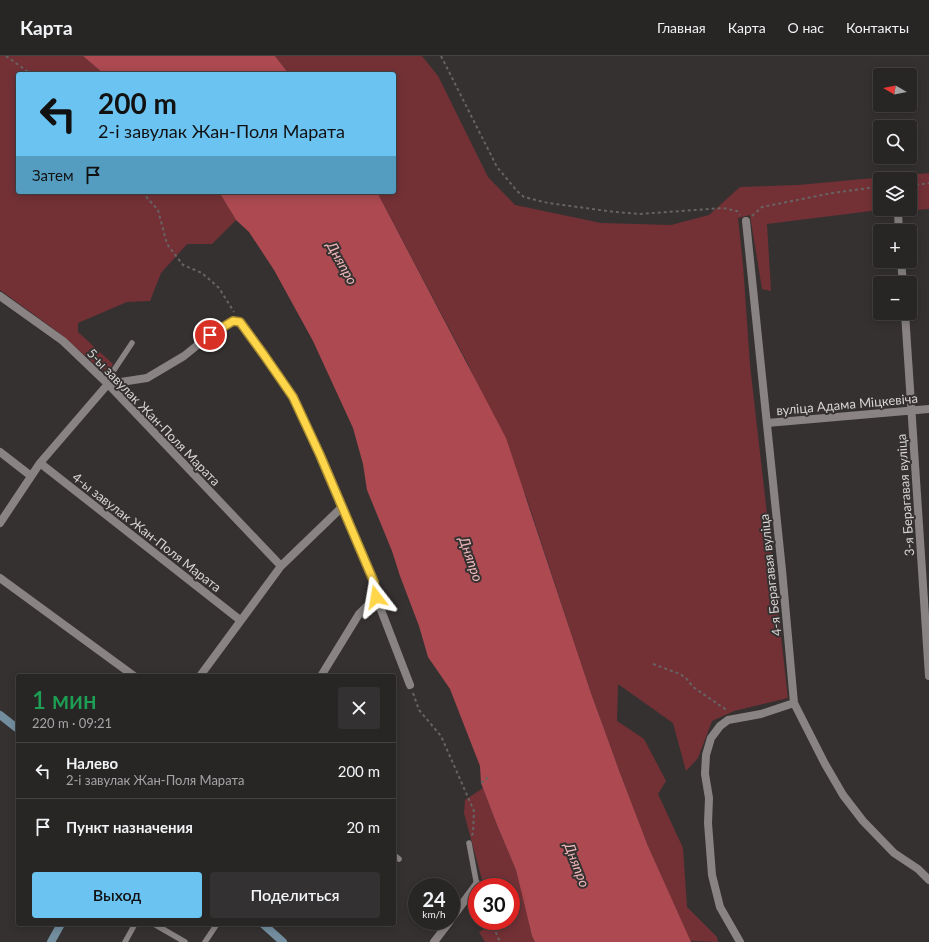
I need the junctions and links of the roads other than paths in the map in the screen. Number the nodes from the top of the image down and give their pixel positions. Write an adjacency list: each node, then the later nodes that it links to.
1 (746, 221): 8 (street, 4-я Берагавая вуліца)
2 (0, 296): 5 (street, 5-ы завулак Жан-Поля Марата)
3 (904, 320): 7 (street, 3-я Берагавая вуліца)
4 (132, 343): 5 (lane)
5 (108, 384): 10 (street); 12 (street); 14 (street, 5-ы завулак Жан-Поля Марата)
6 (929, 409): 7 (street, вуліца Адама Міцкевіча)
7 (911, 411): 8 (street, вуліца Адама Міцкевіча); 21 (street, 3-я Берагавая вуліца)
8 (767, 423): 23 (street, 4-я Берагавая вуліца)
9 (0, 452): 11 (street)
10 (40, 463): 11 (street); 17 (street, 4-ы завулак Жан-Поля Марата)
11 (31, 476): 13 (street)
12 (342, 507): 14 (street); 16 (street)
13 (0, 523)
14 (281, 566): 17 (street)
15 (0, 578): 18 (street)
16 (376, 597): 20 (street); 22 (street)
17 (240, 620): 19 (street)
18 (131, 674)
19 (201, 674)
20 (322, 674)
21 (929, 676)
22 (410, 685)
23 (794, 703): 28 (street, 4-я Берагавая вуліца); 43 (street)
24 (0, 715): 25 (street)
25 (16, 727)
26 (469, 843): 27 (lane)
27 (476, 878)
28 (929, 880)
29 (468, 897): 30 (street)
30 (460, 907)
31 (60, 926): 37 (street)
32 (134, 926): 38 (lane)
33 (157, 926): 39 (lane)
34 (216, 926): 40 (lane)
35 (266, 926): 41 (street)
36 (443, 930): 42 (street)
37 (51, 942)
38 (125, 942)
39 (185, 942)
40 (205, 942)
41 (283, 942)
42 (434, 942)
43 (740, 942)

